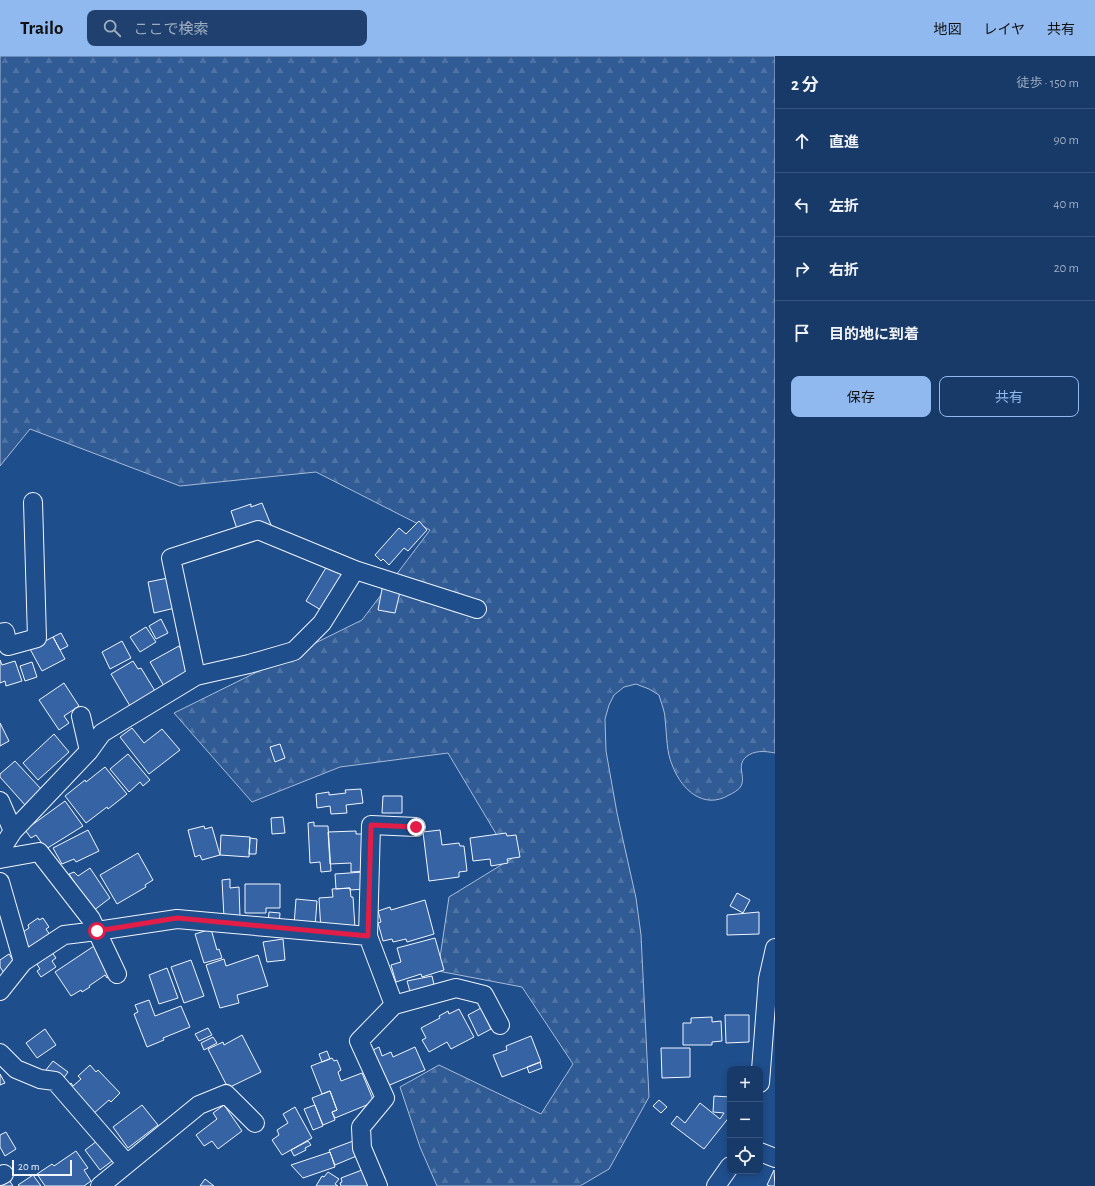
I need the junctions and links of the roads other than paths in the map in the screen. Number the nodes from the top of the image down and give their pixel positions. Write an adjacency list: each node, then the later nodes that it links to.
1 (32, 502): 4 (street)
2 (355, 570): 3 (street); 5 (street); 5 (street)
3 (477, 609)
4 (0, 633)
5 (196, 676): 7 (street)
6 (81, 716): 7 (street)
7 (89, 751): 10 (street)
8 (0, 801): 10 (street)
9 (416, 827): 15 (street)
10 (13, 831): 11 (street)
11 (0, 851)
12 (0, 860): 14 (street)
13 (0, 882): 17 (street)
14 (97, 931): 15 (street); 17 (street); 18 (street)
15 (368, 936): 20 (street)
16 (775, 948): 23 (street)
17 (22, 962): 19 (street)
18 (117, 974)
19 (0, 991)
20 (394, 1005): 21 (street); 30 (street)
21 (500, 1025)
22 (0, 1053): 27 (street)
23 (761, 1066)
24 (254, 1123): 27 (street)
25 (763, 1153): 26 (street)
26 (775, 1158)
27 (127, 1164): 29 (street)
28 (727, 1170): 31 (street)
29 (100, 1186)
30 (378, 1186)
31 (716, 1186)

